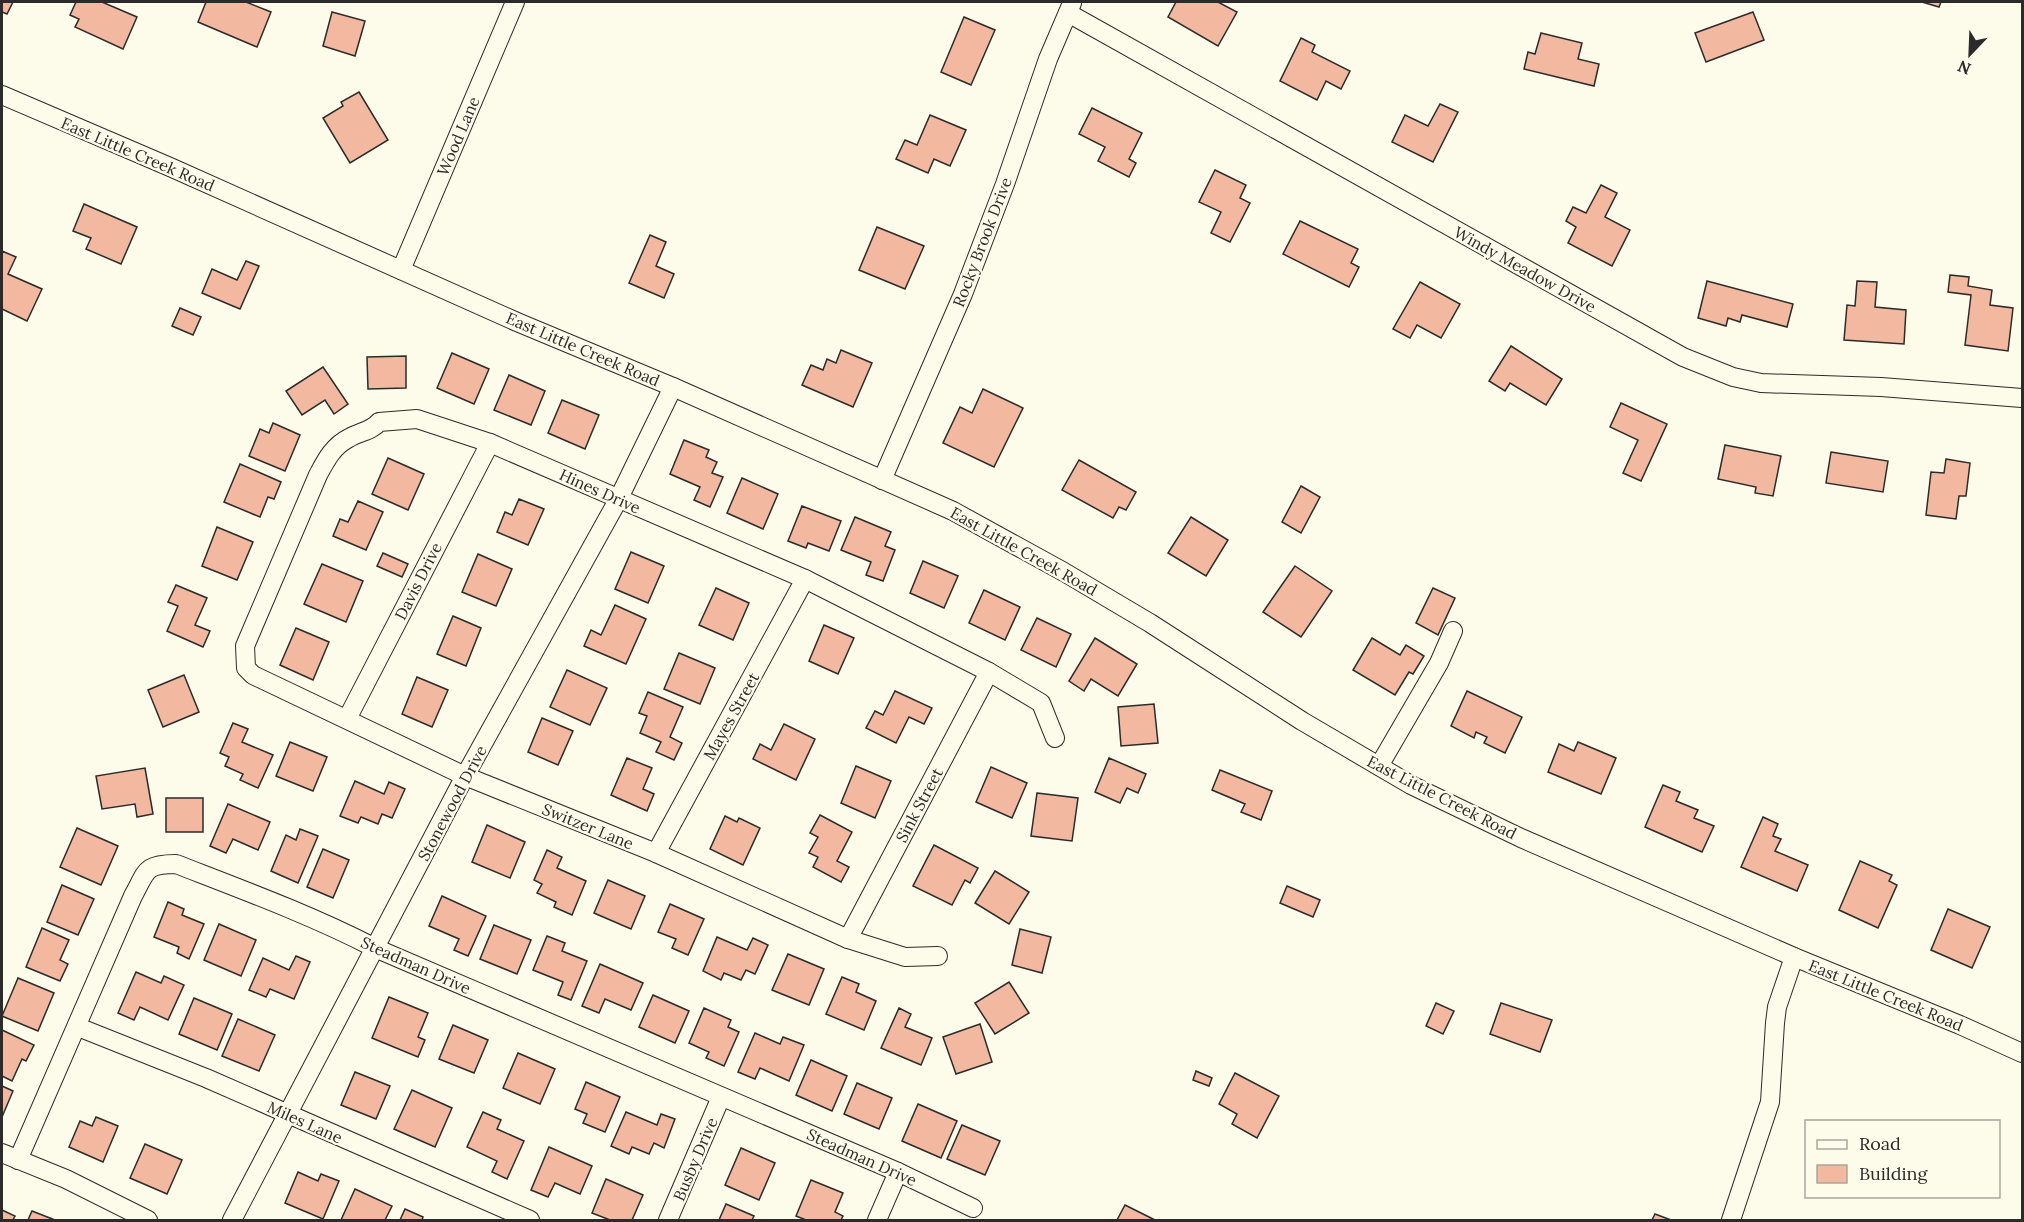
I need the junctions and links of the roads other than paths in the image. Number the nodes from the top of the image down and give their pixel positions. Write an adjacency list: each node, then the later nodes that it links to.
1 (515, 2): 4 (street, Wood Lane)
2 (1070, 7): 6 (street, Windy Meadow Drive); 8 (street, Rocky Brook Drive)
3 (2, 95): 4 (street, East Little Creek Road)
4 (401, 270): 5 (street, East Little Creek Road)
5 (673, 387): 8 (street, East Little Creek Road); 9 (street, Stonewood Drive)
6 (2022, 398)
7 (490, 443): 9 (street, Hines Drive); 12 (street, Hines Drive); 14 (street, Davis Drive)
8 (882, 480): 16 (street, East Little Creek Road)
9 (618, 500): 10 (street, Hines Drive); 17 (street, Stonewood Drive)
10 (805, 579): 13 (street, Hines Drive); 18 (street, Mayes Street)
11 (1453, 631): 16 (street)
12 (246, 668): 14 (street, Switzer Lane)
13 (989, 672): 15 (street, Hines Drive); 19 (street, Sink Street)
14 (347, 719): 17 (street, Switzer Lane)
15 (1055, 738)
16 (1379, 766): 22 (street, East Little Creek Road)
17 (465, 776): 18 (street, Switzer Lane); 20 (street, Stonewood Drive)
18 (656, 853): 19 (street, Switzer Lane)
19 (848, 939): 21 (street, Switzer Lane)
20 (375, 948): 23 (street, Steadman Drive); 25 (street, Steadman Drive); 26 (street, Stonewood Drive)
21 (938, 956)
22 (1794, 957): 24 (street, East Little Creek Road); 30 (street)
23 (78, 1027): 26 (street, Miles Lane); 27 (street, Steadman Drive)
24 (2022, 1053)
25 (721, 1096): 28 (street, Steadman Drive); 34 (street, Busby Drive)
26 (288, 1114): 32 (street, Stonewood Drive); 33 (street, Miles Lane)
27 (10, 1156): 31 (street)
28 (898, 1172): 29 (street, Steadman Drive); 35 (street)
29 (973, 1208)
30 (1734, 1218)
31 (148, 1221)
32 (232, 1221)
33 (530, 1221)
34 (668, 1221)
35 (877, 1221)

